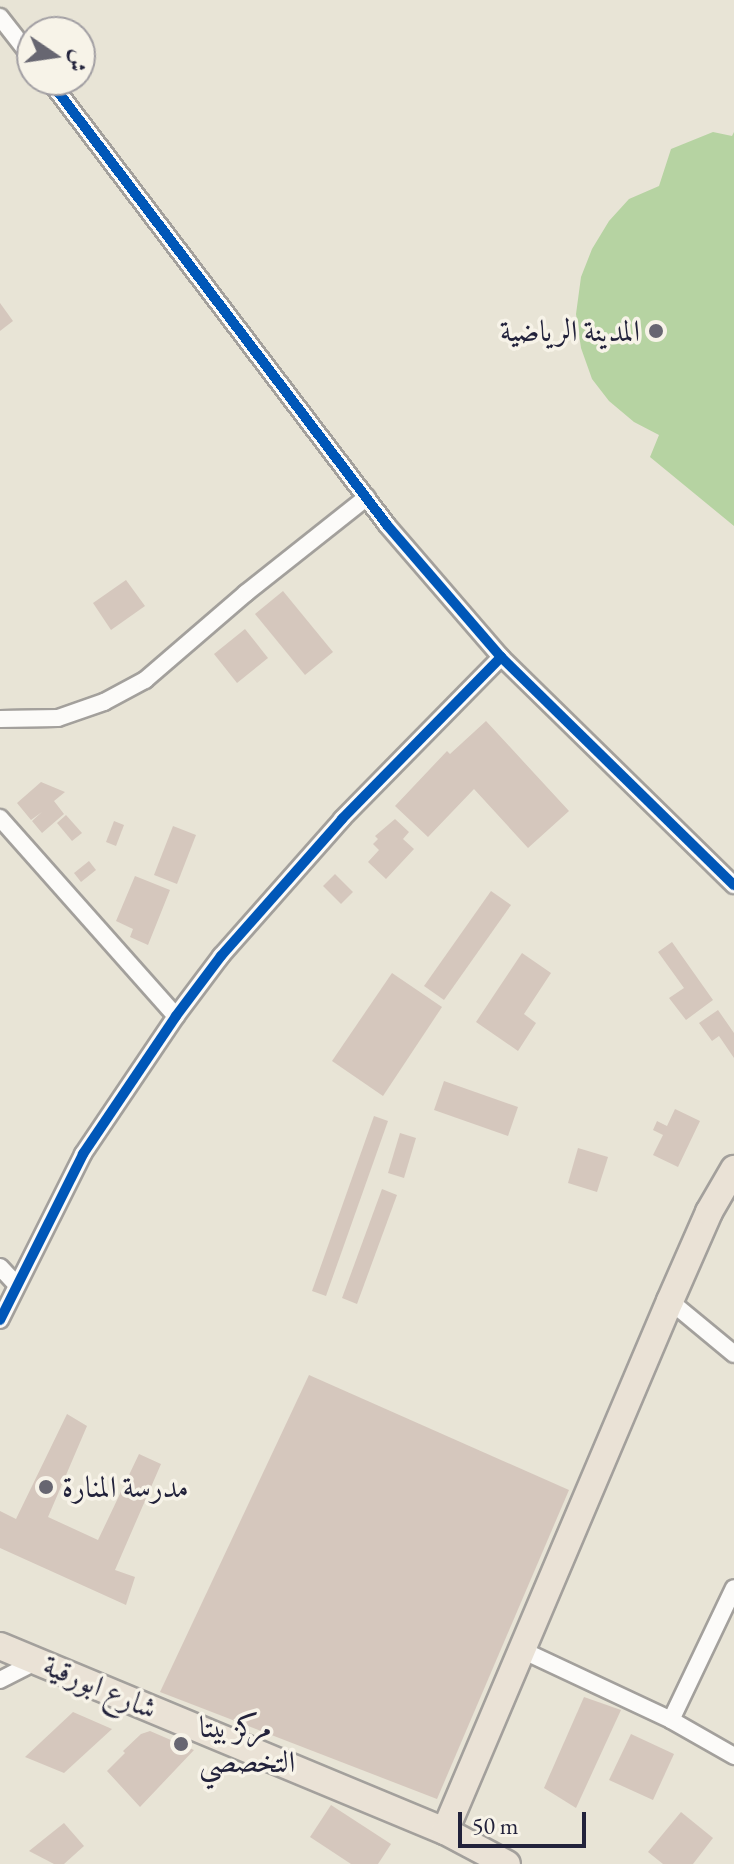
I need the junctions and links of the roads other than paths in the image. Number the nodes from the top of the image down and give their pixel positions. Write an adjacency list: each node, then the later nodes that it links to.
1 (0, 17): 2 (street)
2 (16, 38)
3 (61, 96): 4 (street)
4 (367, 497): 5 (street); 6 (street)
5 (501, 657): 8 (street); 9 (street)
6 (0, 719)
7 (0, 818): 9 (street)
8 (734, 885)
9 (176, 1016): 12 (street)
10 (734, 1169): 13 (main road)
11 (0, 1267): 12 (street)
12 (16, 1284): 14 (street)
13 (670, 1301): 15 (street); 18 (main road)
14 (0, 1320)
15 (734, 1354)
16 (734, 1588): 21 (street)
17 (0, 1646): 19 (main road, شارع ابورقية)
18 (524, 1651): 21 (street); 23 (main road)
19 (37, 1661): 20 (street); 23 (main road, شارع ابورقية)
20 (0, 1680)
21 (671, 1720): 22 (street)
22 (734, 1756)
23 (445, 1831): 24 (main road, شارع ابورقية)
24 (507, 1864)

